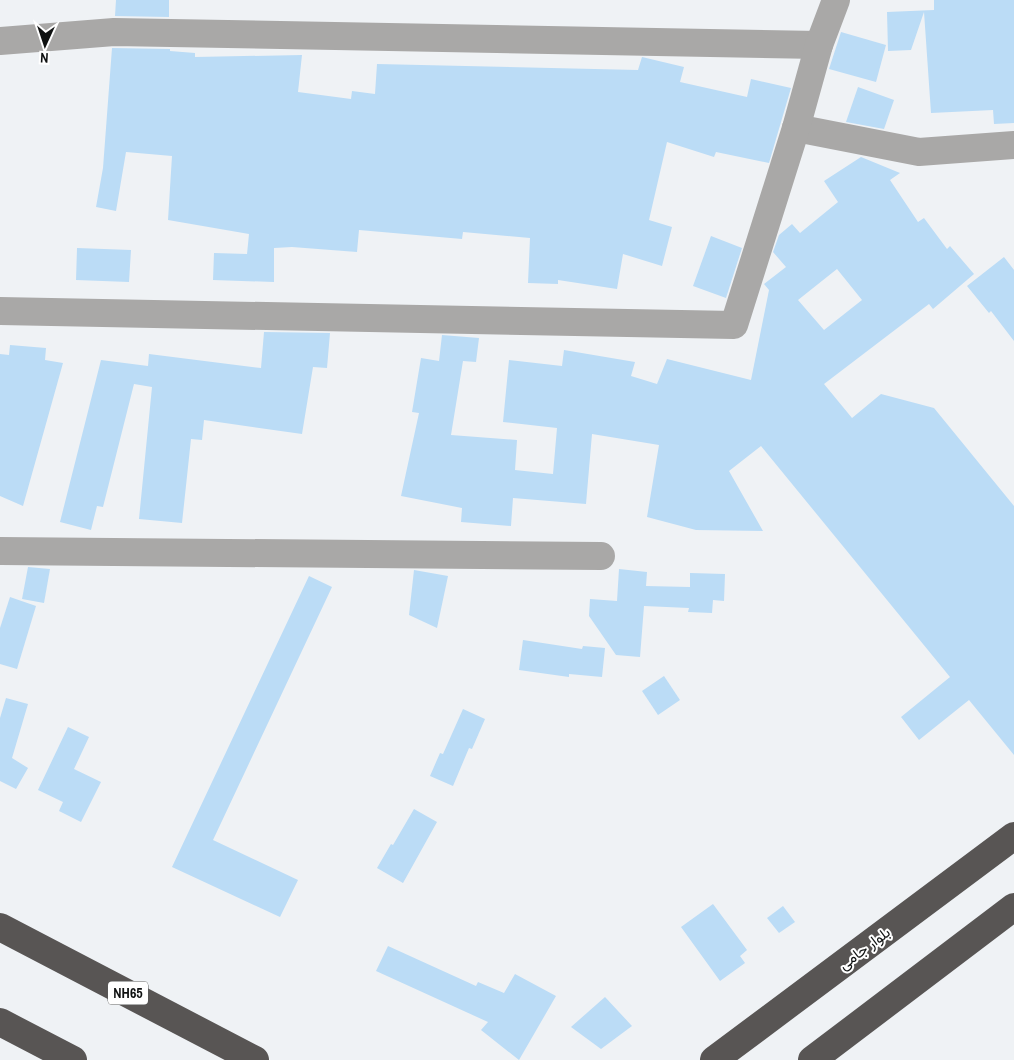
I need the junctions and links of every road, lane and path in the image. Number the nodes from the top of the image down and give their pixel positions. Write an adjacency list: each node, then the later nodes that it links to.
1 (836, 0): 3 (street)
2 (0, 41): 3 (street)
3 (819, 45): 4 (street)
4 (796, 128): 5 (street); 6 (street)
5 (1014, 144)
6 (0, 311)
7 (0, 551): 8 (street)
8 (601, 556)
9 (1014, 836): 15 (highway, بلوار جامی)
10 (1014, 907): 16 (highway)
11 (0, 927): 14 (highway, NH65)
12 (0, 1022): 13 (highway)
13 (73, 1060)
14 (255, 1060)
15 (714, 1060)
16 (812, 1060)

